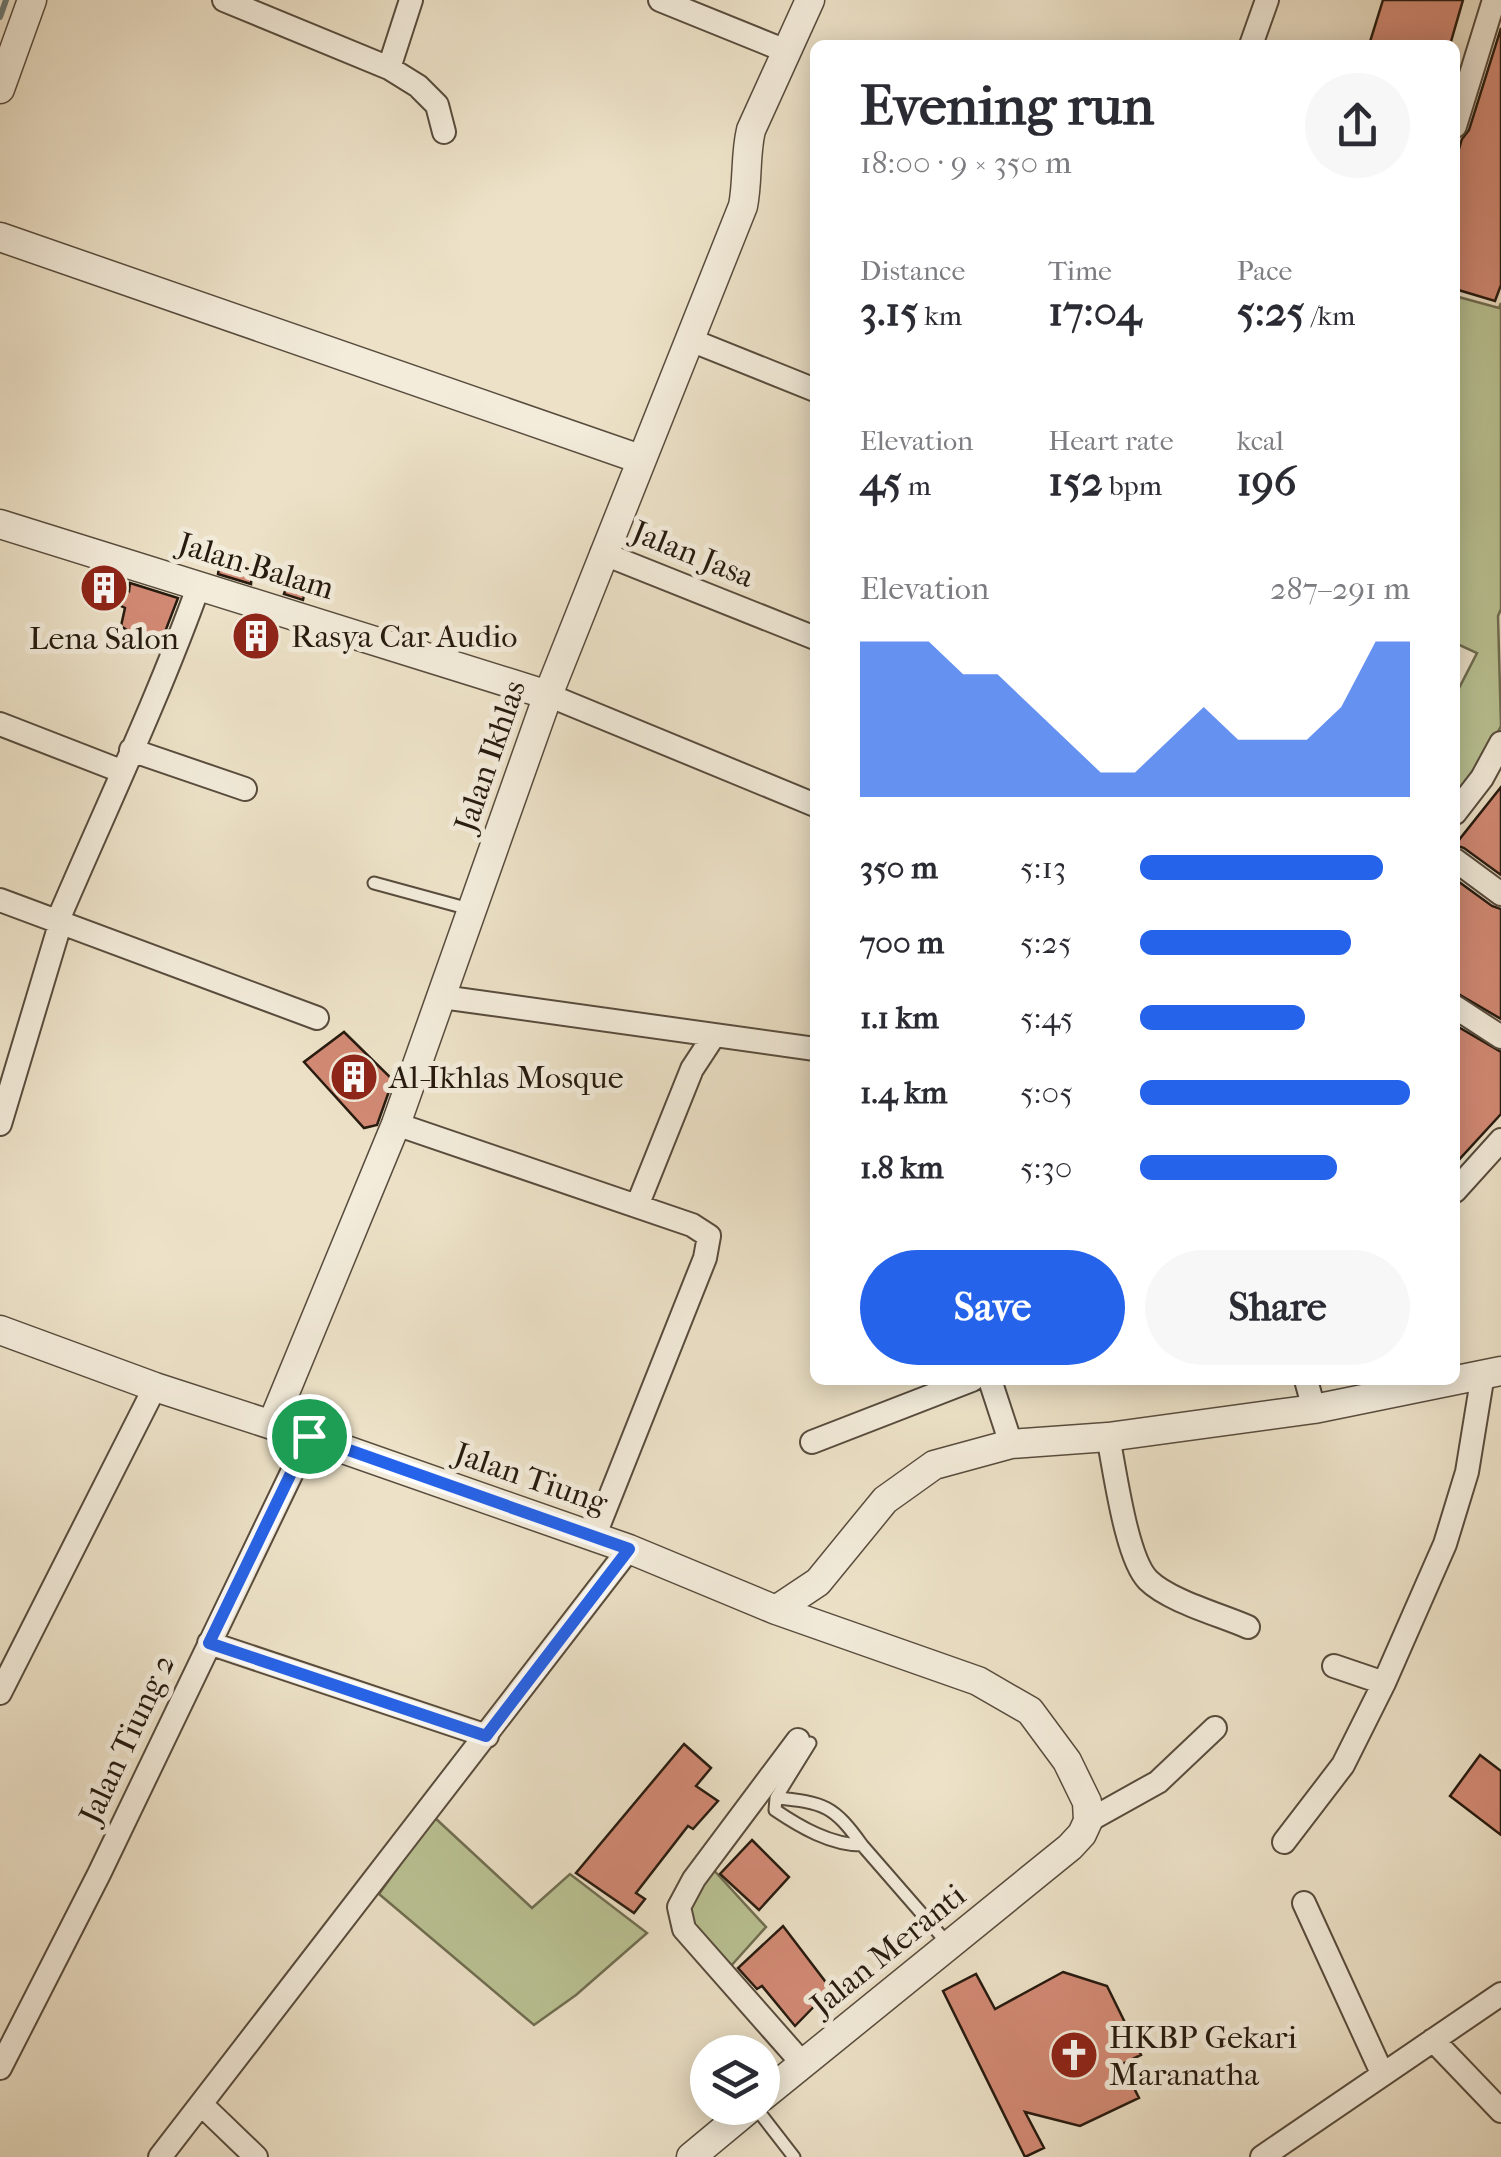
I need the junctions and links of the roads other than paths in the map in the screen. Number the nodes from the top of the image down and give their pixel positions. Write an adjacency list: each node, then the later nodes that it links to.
1 (32, 0): 8 (street)
2 (224, 0): 11 (street)
3 (411, 0): 11 (street)
4 (660, 0): 10 (street)
5 (810, 0): 10 (street, Jalan Ikhlas)
6 (1267, 0): 9 (street)
7 (1494, 0): 13 (street)
8 (12, 34): 12 (street)
9 (1253, 40)
10 (786, 51): 16 (street, Jalan Ikhlas)
11 (389, 68): 14 (street)
12 (0, 89)
13 (1460, 110)
14 (444, 132)
15 (0, 237): 18 (street)
16 (688, 338): 17 (street); 18 (street, Jalan Ikhlas)
17 (810, 388)
18 (640, 459): 20 (street, Jalan Ikhlas)
19 (0, 524): 21 (street, Jalan Balam)
20 (602, 554): 22 (street, Jalan Jasa); 23 (street, Jalan Ikhlas)
21 (200, 584): 23 (street, Jalan Balam); 26 (street)
22 (810, 636)
23 (548, 695): 29 (street); 35 (street, Jalan Ikhlas)
24 (0, 724): 26 (street)
25 (1501, 743): 27 (street)
26 (126, 761): 28 (street); 36 (street)
27 (1491, 785): 30 (street)
28 (245, 789)
29 (810, 803)
30 (1460, 809)
31 (1460, 864): 33 (street)
32 (374, 883): 35 (lane)
33 (1501, 894)
34 (0, 900): 36 (street)
35 (473, 910): 37 (street, Jalan Ikhlas)
36 (60, 920): 39 (street); 43 (street)
37 (442, 997): 41 (street); 44 (street, Jalan Ikhlas)
38 (1460, 1010): 40 (street)
39 (317, 1018)
40 (1501, 1036)
41 (714, 1037): 42 (street); 47 (street)
42 (810, 1048)
43 (0, 1124)
44 (396, 1124): 47 (street); 57 (street, Jalan Ikhlas)
45 (1501, 1140): 46 (street)
46 (1460, 1176)
47 (637, 1206): 62 (street)
48 (0, 1330): 55 (street, Jalan Tiung)
49 (1492, 1373): 50 (street); 68 (street)
50 (1460, 1379)
51 (959, 1385): 60 (street)
52 (992, 1385): 61 (street)
53 (1307, 1385): 56 (street)
54 (1433, 1385): 56 (street)
55 (155, 1387): 57 (street, Jalan Tiung); 69 (street)
56 (1314, 1409): 59 (street)
57 (272, 1424): 58 (street, Jalan Tiung)
58 (309, 1436): 62 (street, Jalan Tiung); 66 (street, Jalan Tiung 2)
59 (1108, 1437): 61 (street); 65 (street)
60 (812, 1442)
61 (1011, 1444): 64 (street)
62 (594, 1537): 63 (street, Jalan Tiung)
63 (629, 1549): 64 (street, Jalan Tiung); 71 (street)
64 (776, 1610): 74 (street, Jalan Tiung)
65 (1248, 1627)
66 (209, 1643): 71 (street); 82 (street, Jalan Tiung 2)
67 (1334, 1666): 68 (street)
68 (1384, 1683): 75 (street)
69 (0, 1693)
70 (1214, 1728): 74 (street)
71 (486, 1736): 85 (street)
72 (800, 1746): 73 (lane); 81 (street)
73 (776, 1798): 76 (lane); 76 (lane)
74 (1088, 1821): 78 (street, Jalan Meranti)
75 (1284, 1842)
76 (862, 1845): 78 (lane)
77 (1304, 1903): 83 (street)
78 (949, 1945): 81 (street, Jalan Meranti)
79 (1501, 1994): 80 (street)
80 (1434, 2040): 83 (street); 86 (street)
81 (803, 2064): 84 (street, Jalan Meranti)
82 (0, 2068)
83 (1382, 2074): 93 (street)
84 (780, 2083)
85 (202, 2105): 89 (street); 90 (street)
86 (1501, 2111)
87 (731, 2125): 91 (street)
88 (767, 2125): 92 (lane)
89 (160, 2157)
90 (256, 2157)
91 (691, 2157)
92 (794, 2157)
93 (1262, 2157)

